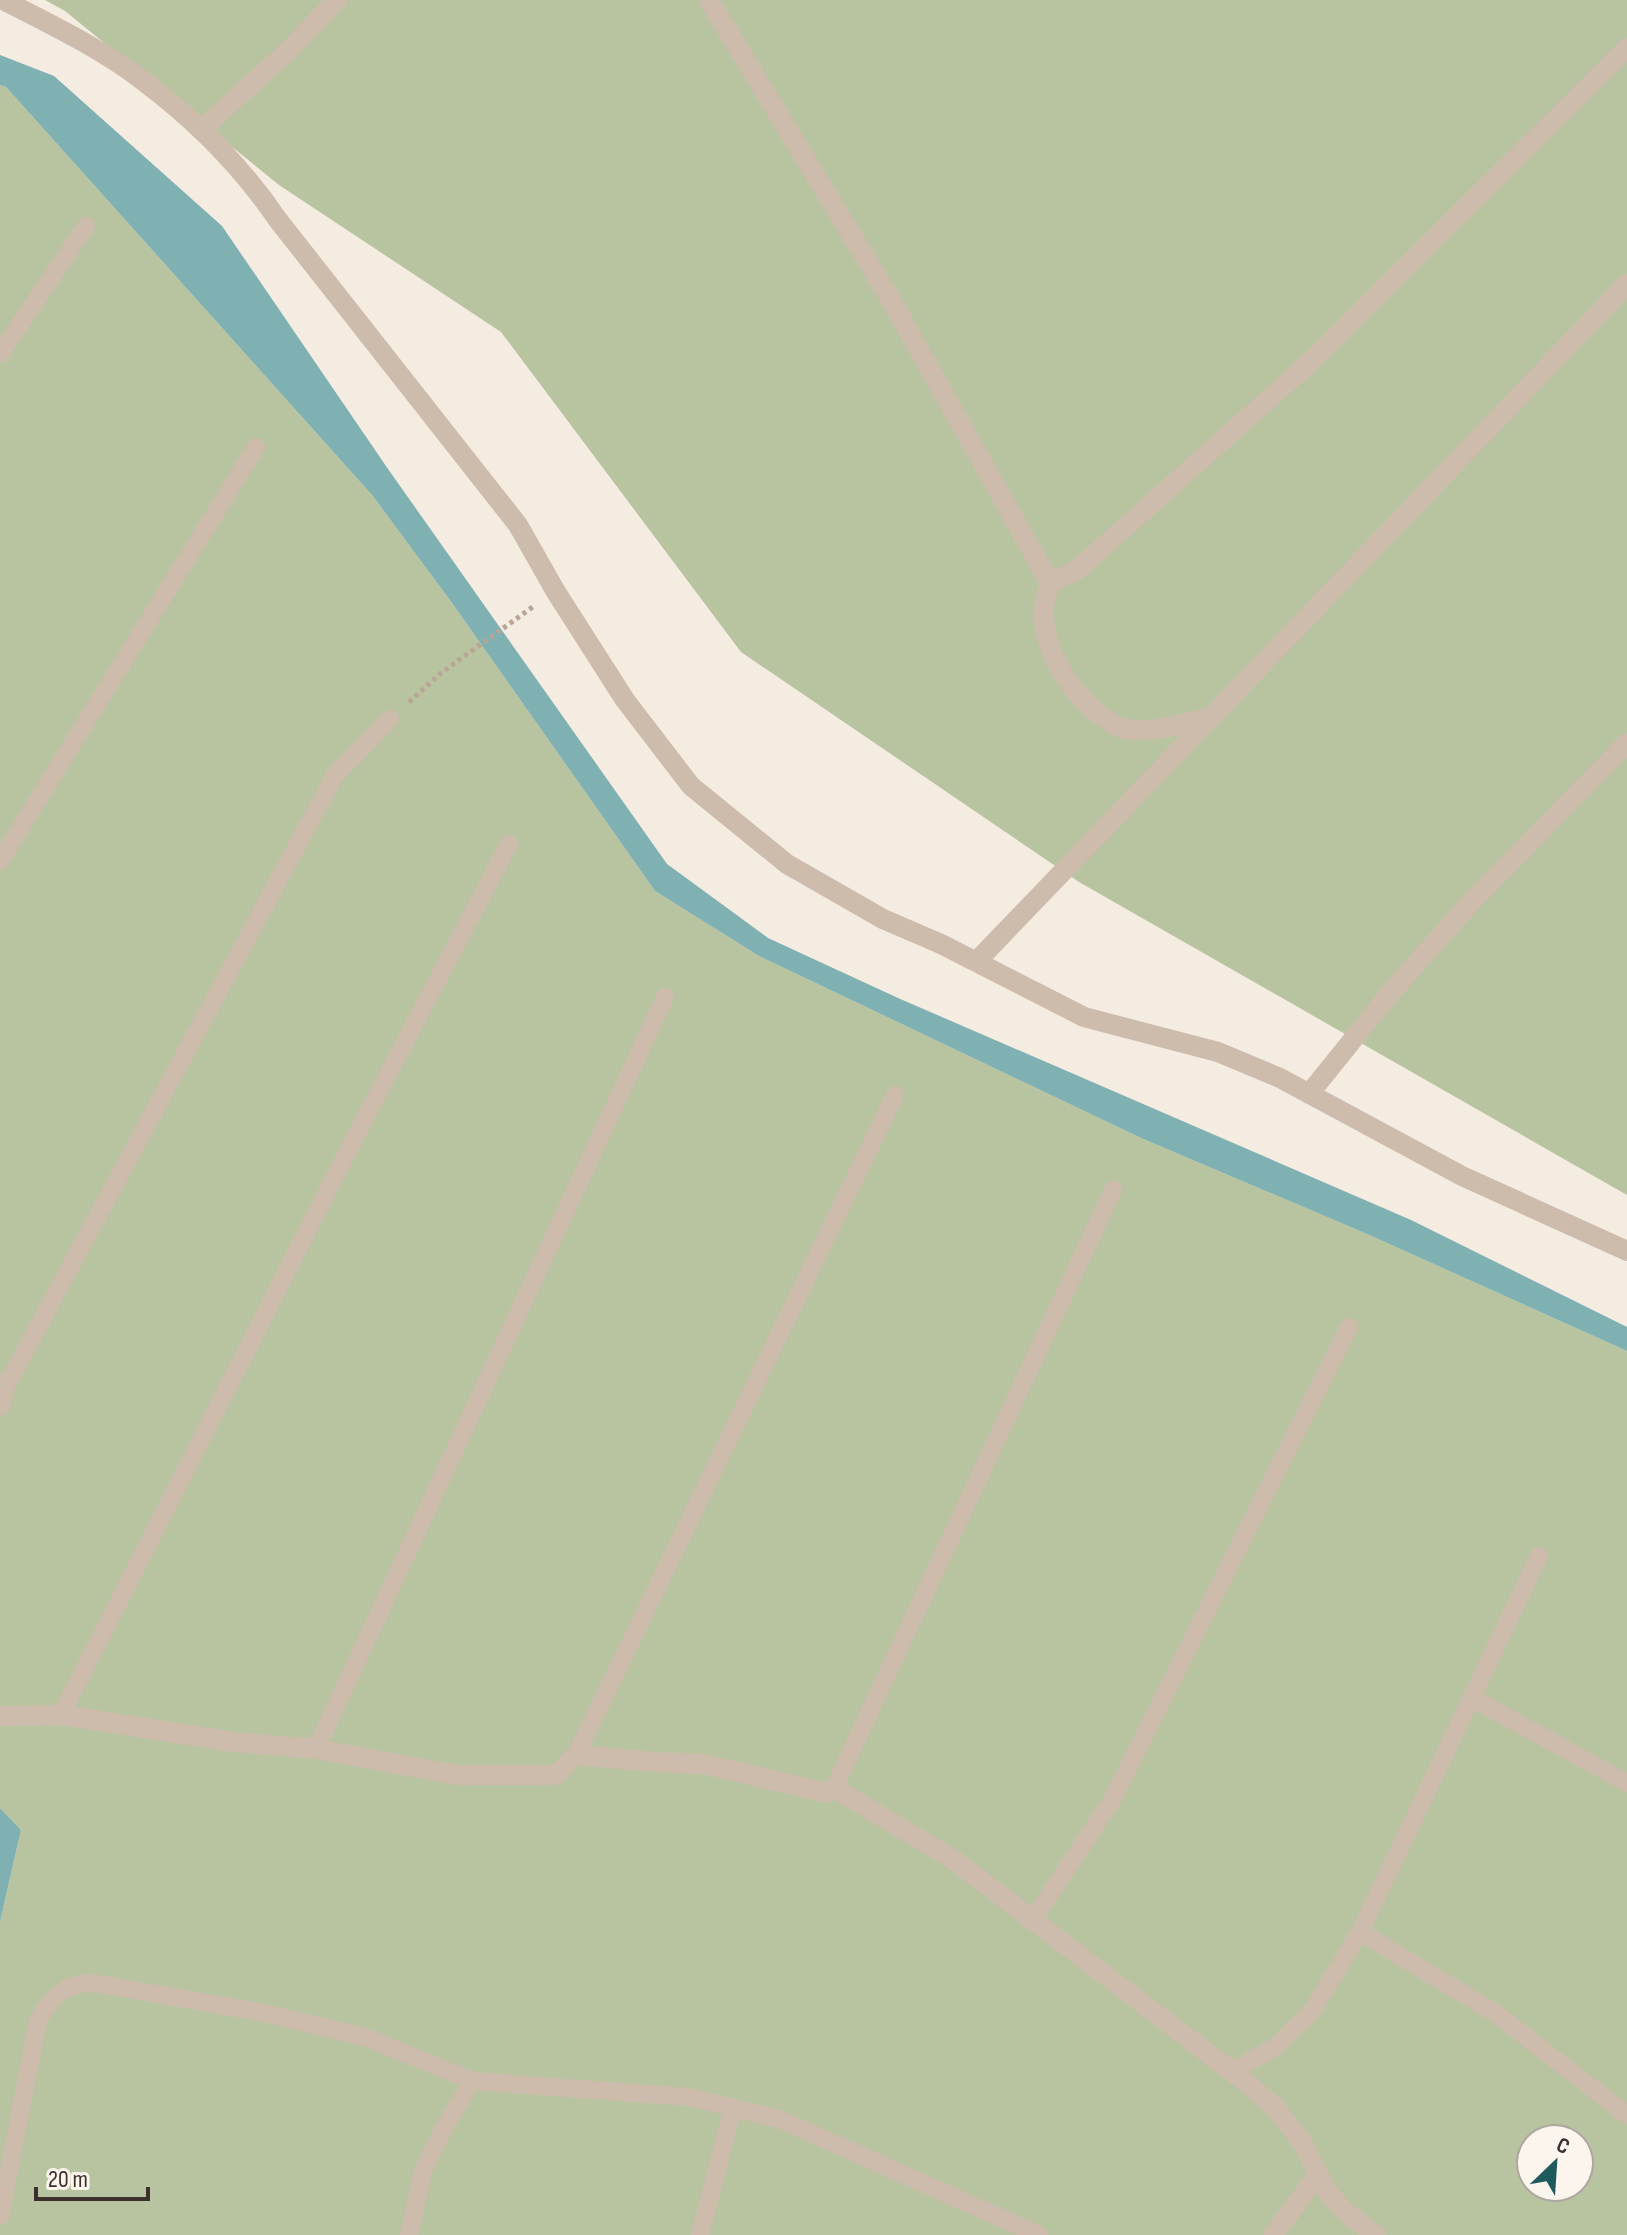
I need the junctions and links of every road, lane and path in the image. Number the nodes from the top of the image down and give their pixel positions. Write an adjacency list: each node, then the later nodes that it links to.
1 (3, 0): 5 (street)
2 (337, 0): 5 (street)
3 (709, 0): 10 (street)
4 (1627, 48): 10 (street)
5 (201, 130): 17 (street)
6 (86, 226): 8 (lane)
7 (1627, 284): 12 (street)
8 (0, 354)
9 (256, 447): 16 (lane)
10 (1050, 583): 12 (street)
11 (530, 609): 13 (path)
12 (1211, 717): 17 (street)
13 (390, 719): 24 (lane)
14 (1627, 743): 19 (street)
15 (509, 844): 27 (lane)
16 (0, 861)
17 (976, 962): 19 (street)
18 (665, 997): 29 (lane)
19 (1309, 1094): 22 (street)
20 (895, 1095): 30 (lane)
21 (1113, 1190): 32 (lane)
22 (1627, 1251)
23 (1349, 1327): 33 (lane)
24 (1, 1393)
25 (1539, 1556): 26 (lane)
26 (1472, 1698): 31 (lane); 34 (lane)
27 (61, 1715): 28 (street); 29 (street)
28 (0, 1716)
29 (316, 1749): 30 (street)
30 (576, 1755): 32 (street)
31 (1627, 1783)
32 (834, 1788): 33 (street)
33 (1033, 1920): 35 (street)
34 (1360, 1932): 35 (lane); 38 (lane)
35 (1232, 2071): 39 (street)
36 (472, 2081): 37 (lane); 40 (lane); 41 (lane)
37 (733, 2107): 42 (lane); 43 (lane)
38 (1627, 2115)
39 (1318, 2175): 44 (street); 45 (street)
40 (0, 2216)
41 (409, 2235)
42 (700, 2235)
43 (1039, 2235)
44 (1273, 2235)
45 (1376, 2235)

